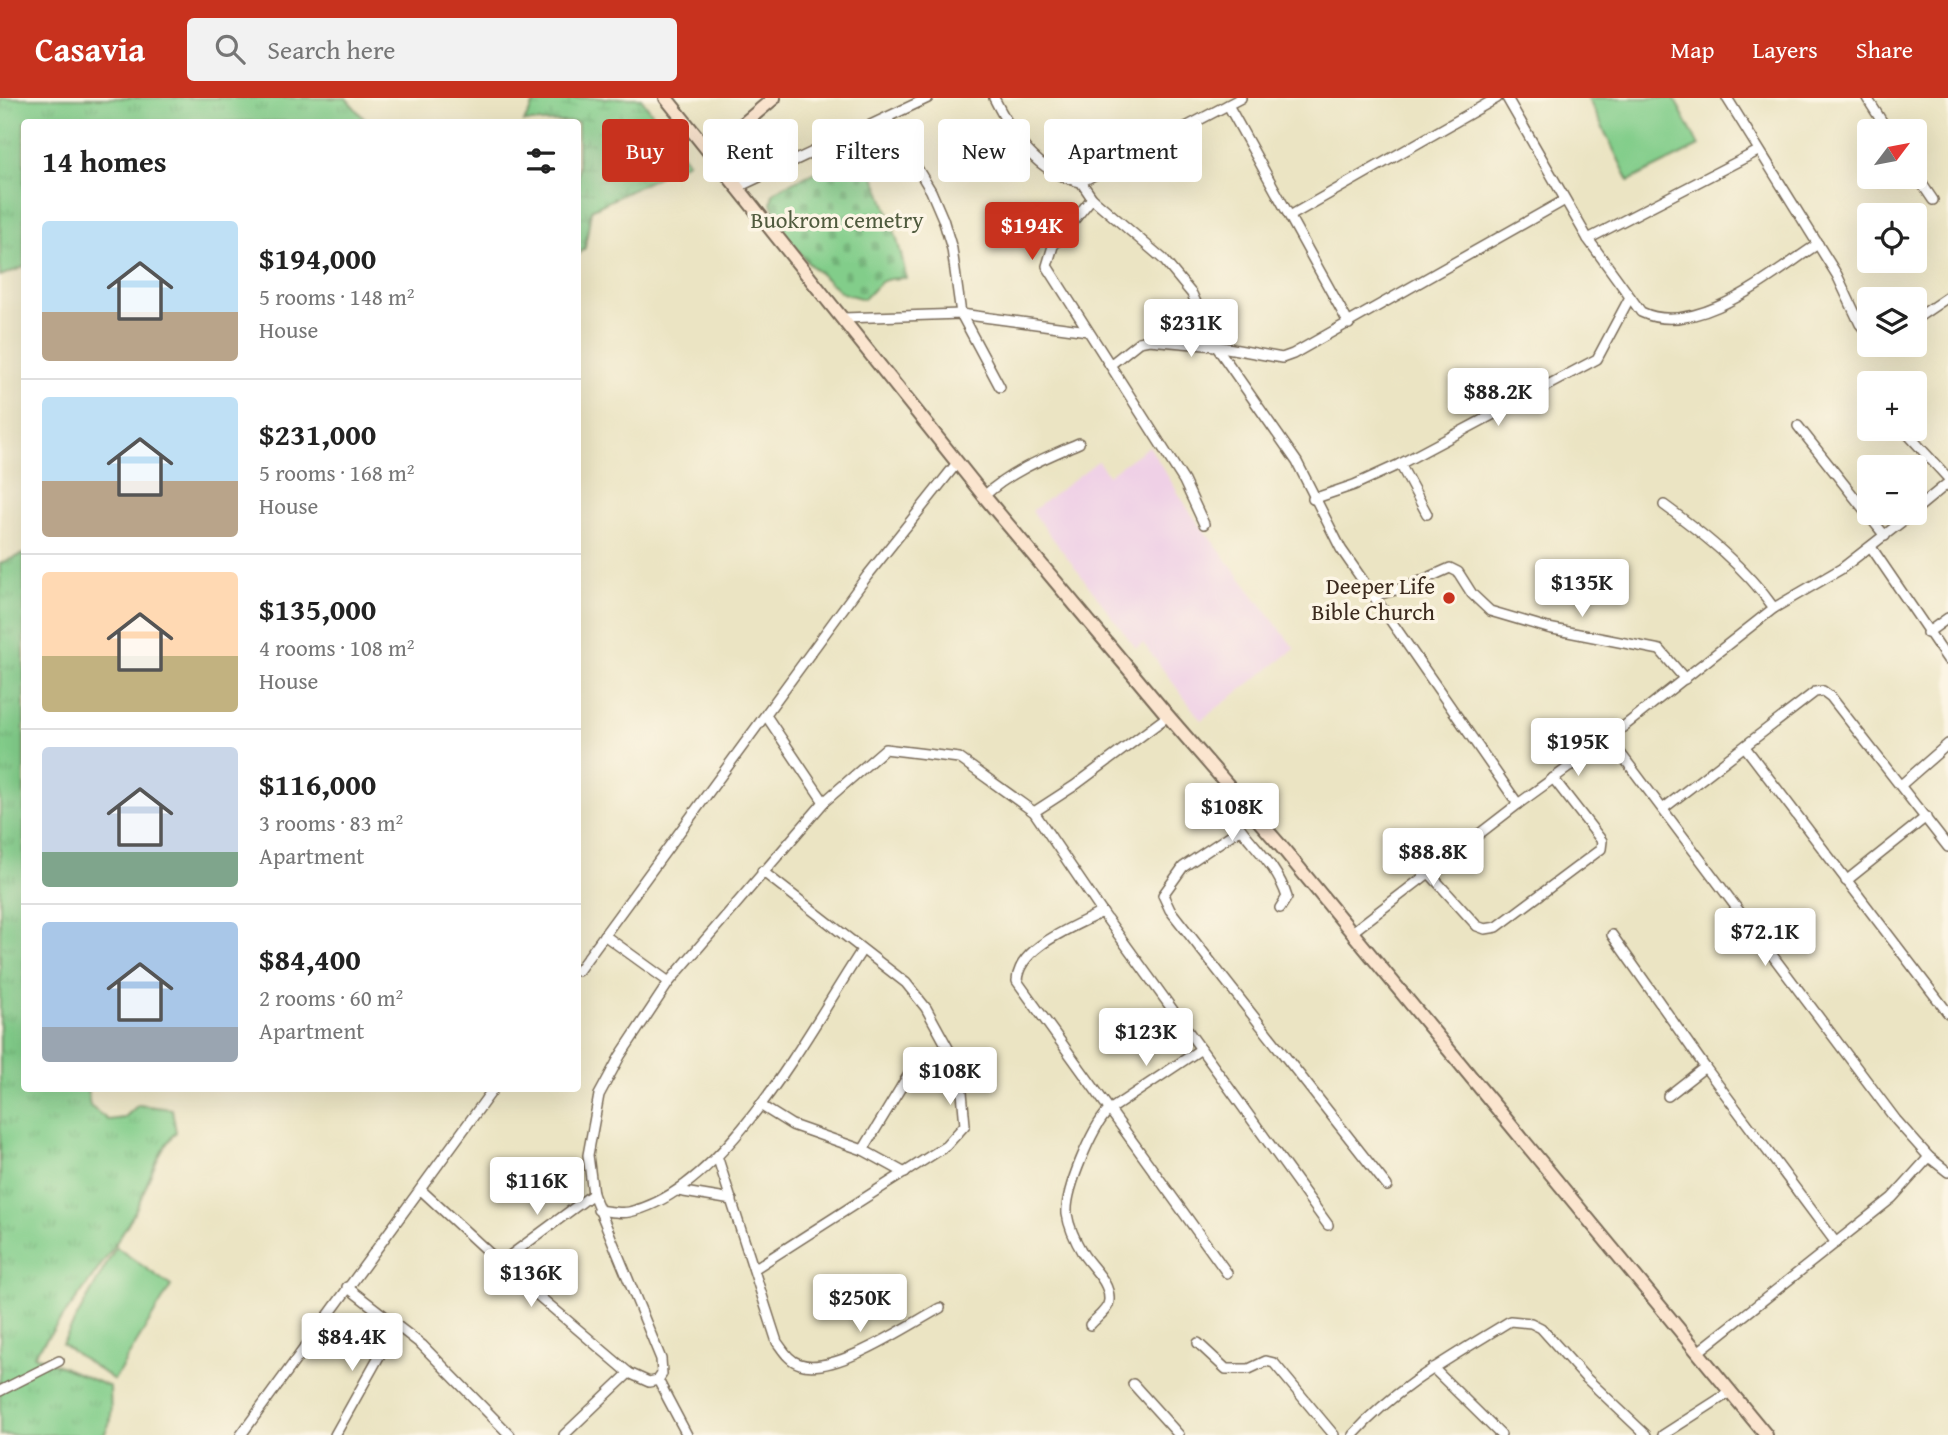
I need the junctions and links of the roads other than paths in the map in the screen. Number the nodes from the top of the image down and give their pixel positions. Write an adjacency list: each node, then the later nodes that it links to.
1 (666, 98): 15 (street)
2 (774, 98): 12 (street)
3 (928, 98): 11 (street)
4 (993, 98): 17 (street)
5 (1241, 98): 10 (street)
6 (1497, 98): 25 (street)
7 (1507, 98): 23 (street)
8 (1727, 98): 16 (street)
9 (1867, 98): 14 (street)
10 (1228, 104): 13 (street); 25 (street)
11 (887, 118): 20 (street); 31 (street)
12 (749, 119)
13 (1200, 119)
14 (1880, 119)
15 (703, 143)
16 (1758, 151): 26 (street); 27 (street)
17 (1044, 166)
18 (732, 182): 20 (street)
19 (1081, 182): 22 (street)
20 (736, 188): 33 (street)
21 (1926, 189): 24 (street)
22 (1092, 198): 35 (street); 36 (street)
23 (1565, 200): 26 (street); 34 (street)
24 (1933, 200)
25 (1290, 216): 34 (street)
26 (1588, 239): 28 (street)
27 (1818, 244): 28 (street); 32 (street)
28 (1630, 297): 43 (street)
29 (1948, 297): 30 (street)
30 (1927, 311)
31 (961, 314): 33 (street); 35 (street); 38 (street)
32 (1857, 315)
33 (843, 318): 42 (street)
34 (1349, 324): 36 (street)
35 (1088, 331): 37 (street)
36 (1216, 346): 37 (street); 47 (street)
37 (1110, 365): 51 (street)
38 (1000, 387)
39 (1798, 426): 53 (street)
40 (1914, 441): 44 (street)
41 (1079, 443): 46 (street)
42 (957, 463): 46 (street); 62 (street)
43 (1399, 464): 47 (street); 50 (street)
44 (1948, 478)
45 (1948, 483): 48 (street)
46 (984, 496): 61 (street)
47 (1313, 499): 55 (street)
48 (1927, 501)
49 (1664, 505): 56 (street)
50 (1427, 514)
51 (1204, 524)
52 (1898, 525): 53 (street)
53 (1885, 536): 54 (street)
54 (1871, 547): 56 (street); 58 (street)
55 (1373, 596): 60 (street); 70 (street)
56 (1774, 608): 60 (street)
57 (1948, 618): 58 (street)
58 (1927, 633): 59 (street)
59 (1948, 660)
60 (1685, 679): 63 (street)
61 (1168, 716): 68 (street); 72 (street)
62 (767, 717): 69 (street); 84 (street)
63 (1609, 738): 66 (street); 71 (street)
64 (1948, 744): 67 (street)
65 (1745, 747): 67 (street); 71 (street); 80 (street)
66 (1553, 778): 70 (street); 79 (street)
67 (1901, 785): 73 (street)
68 (1233, 792): 74 (street); 76 (street)
69 (824, 802): 72 (street); 78 (street)
70 (1518, 804): 79 (street)
71 (1664, 808): 98 (street)
72 (1034, 812): 82 (street)
73 (1926, 817): 75 (street); 80 (street)
74 (1240, 829): 77 (street); 102 (street)
75 (1948, 847)
76 (1285, 851): 77 (street); 83 (street)
77 (1272, 864): 81 (street)
78 (762, 871): 86 (street); 88 (street)
79 (1429, 873): 83 (street)
80 (1846, 881): 89 (street)
81 (1280, 908)
82 (1102, 912): 90 (street); 96 (street)
83 (1351, 933): 118 (street)
84 (604, 935): 87 (street); 88 (street)
85 (1612, 935): 91 (street)
86 (862, 950): 95 (street); 101 (street)
87 (581, 967)
88 (668, 982): 105 (street)
89 (1947, 1011)
90 (1201, 1049): 96 (street); 108 (street)
91 (1705, 1068): 94 (street); 109 (street)
92 (912, 1069): 97 (street)
93 (491, 1092): 103 (street)
94 (1668, 1096)
95 (760, 1105): 97 (street); 99 (street)
96 (1108, 1111): 112 (street); 115 (street)
97 (863, 1150): 101 (street)
98 (1929, 1157): 100 (street); 109 (street)
99 (718, 1159): 104 (street); 106 (street)
100 (1948, 1172)
101 (905, 1173): 111 (street)
102 (1387, 1186)
103 (421, 1190): 110 (street); 113 (street)
104 (678, 1191): 106 (street); 107 (street)
105 (593, 1194): 107 (street); 110 (street)
106 (732, 1200): 111 (street)
107 (598, 1210): 122 (street)
108 (1328, 1225)
109 (1836, 1244): 118 (street)
110 (500, 1263): 121 (street)
111 (754, 1269): 114 (street)
112 (1227, 1273)
113 (347, 1287): 116 (street); 126 (street)
114 (940, 1308)
115 (1090, 1325)
116 (396, 1326): 127 (street); 128 (street)
117 (1198, 1343): 132 (street)
118 (1698, 1352): 125 (street)
119 (59, 1361): 124 (street)
120 (1433, 1368): 133 (street); 134 (street); 135 (street)
121 (629, 1373): 122 (street); 129 (street)
122 (657, 1380): 130 (street)
123 (1133, 1384): 131 (street)
124 (0, 1391)
125 (1730, 1392): 136 (street); 137 (street)
126 (241, 1435)
127 (335, 1435)
128 (510, 1435)
129 (564, 1435)
130 (687, 1435)
131 (1179, 1435)
132 (1334, 1435)
133 (1353, 1435)
134 (1501, 1435)
135 (1646, 1435)
136 (1663, 1435)
137 (1766, 1435)

